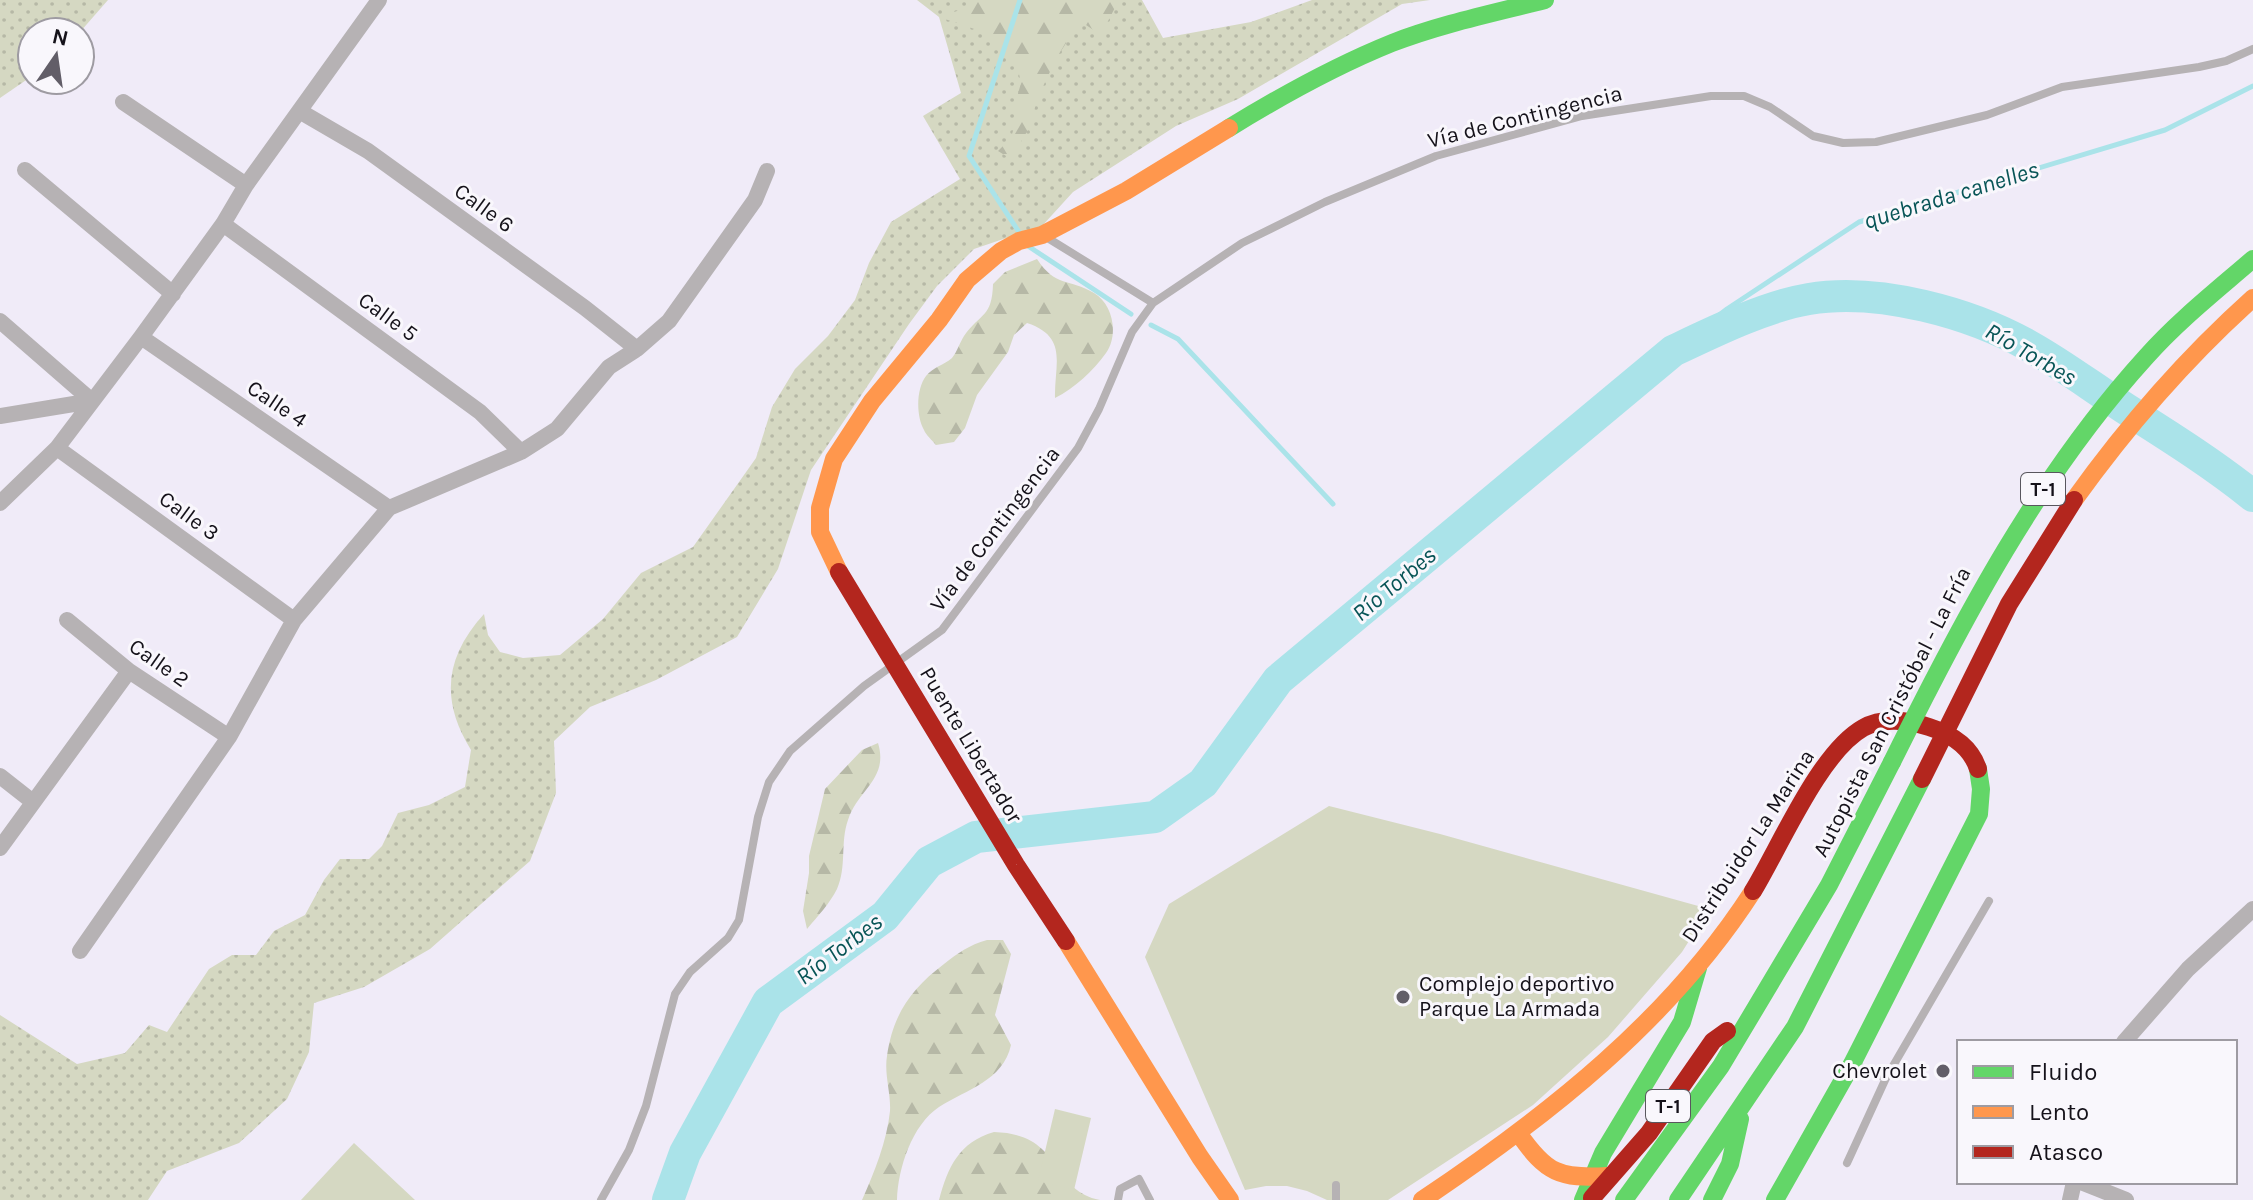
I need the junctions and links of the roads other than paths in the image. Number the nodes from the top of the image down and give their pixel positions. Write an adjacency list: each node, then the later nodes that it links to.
1 (379, 0): 5 (street)
2 (1545, 0): 10 (main road, Puente Libertador)
3 (2253, 49): 14 (lane, Vía de Contingencia)
4 (123, 102): 8 (street)
5 (301, 112): 8 (street); 17 (street, Calle 6)
6 (25, 170): 12 (street)
7 (767, 171): 17 (street)
8 (246, 185): 9 (street)
9 (223, 224): 12 (street); 21 (street, Calle 5)
10 (1042, 235): 14 (lane); 49 (main road, Puente Libertador, bridge)
11 (2253, 259): 35 (main road, Autopista San Cristóbal - La Fría / T-1, bridge)
12 (173, 294): 16 (street)
13 (2253, 298): 39 (main road, T-1, bridge)
14 (1153, 303): 46 (lane, Vía de Contingencia)
15 (0, 321): 18 (street)
16 (141, 337): 18 (street); 23 (street, Calle 4)
17 (637, 349): 21 (street)
18 (92, 401): 19 (street); 20 (street)
19 (0, 416)
20 (57, 448): 22 (street); 25 (street, Calle 3)
21 (521, 452): 23 (street)
22 (0, 503)
23 (389, 508): 25 (street)
24 (67, 620): 26 (street, Calle 2)
25 (294, 620): 27 (street)
26 (129, 671): 27 (street, Calle 2); 29 (street)
27 (229, 737): 33 (street)
28 (0, 776): 29 (street)
29 (33, 802): 30 (street)
30 (0, 848)
31 (1989, 901): 38 (lane)
32 (2253, 909): 36 (street)
33 (80, 951)
34 (1698, 968): 37 (main road, Distribuidor La Marina); 40 (main road, Distribuidor La Marina); 43 (main road)
35 (1749, 1017): 42 (main road, Autopista San Cristóbal - La Fría / T-1); 54 (main road)
36 (2126, 1040)
37 (1852, 1064): 38 (lane); 57 (main road, Distribuidor La Marina)
38 (1886, 1078): 41 (lane)
39 (1743, 1104): 55 (main road, T-1); 56 (main road)
40 (1519, 1134): 43 (main road); 51 (main road, Distribuidor La Marina)
41 (1847, 1163)
42 (1613, 1176): 43 (main road); 53 (main road, Autopista San Cristóbal - La Fría / T-1)
43 (1590, 1178): 52 (main road)
44 (2086, 1184): 58 (street)
45 (1336, 1185): 50 (lane)
46 (601, 1200)
47 (1118, 1200): 48 (lane)
48 (1150, 1200)
49 (1230, 1200)
50 (1336, 1200)
51 (1422, 1200)
52 (1583, 1200)
53 (1590, 1200)
54 (1624, 1200)
55 (1678, 1200)
56 (1712, 1200)
57 (1775, 1200)
58 (2126, 1200)

